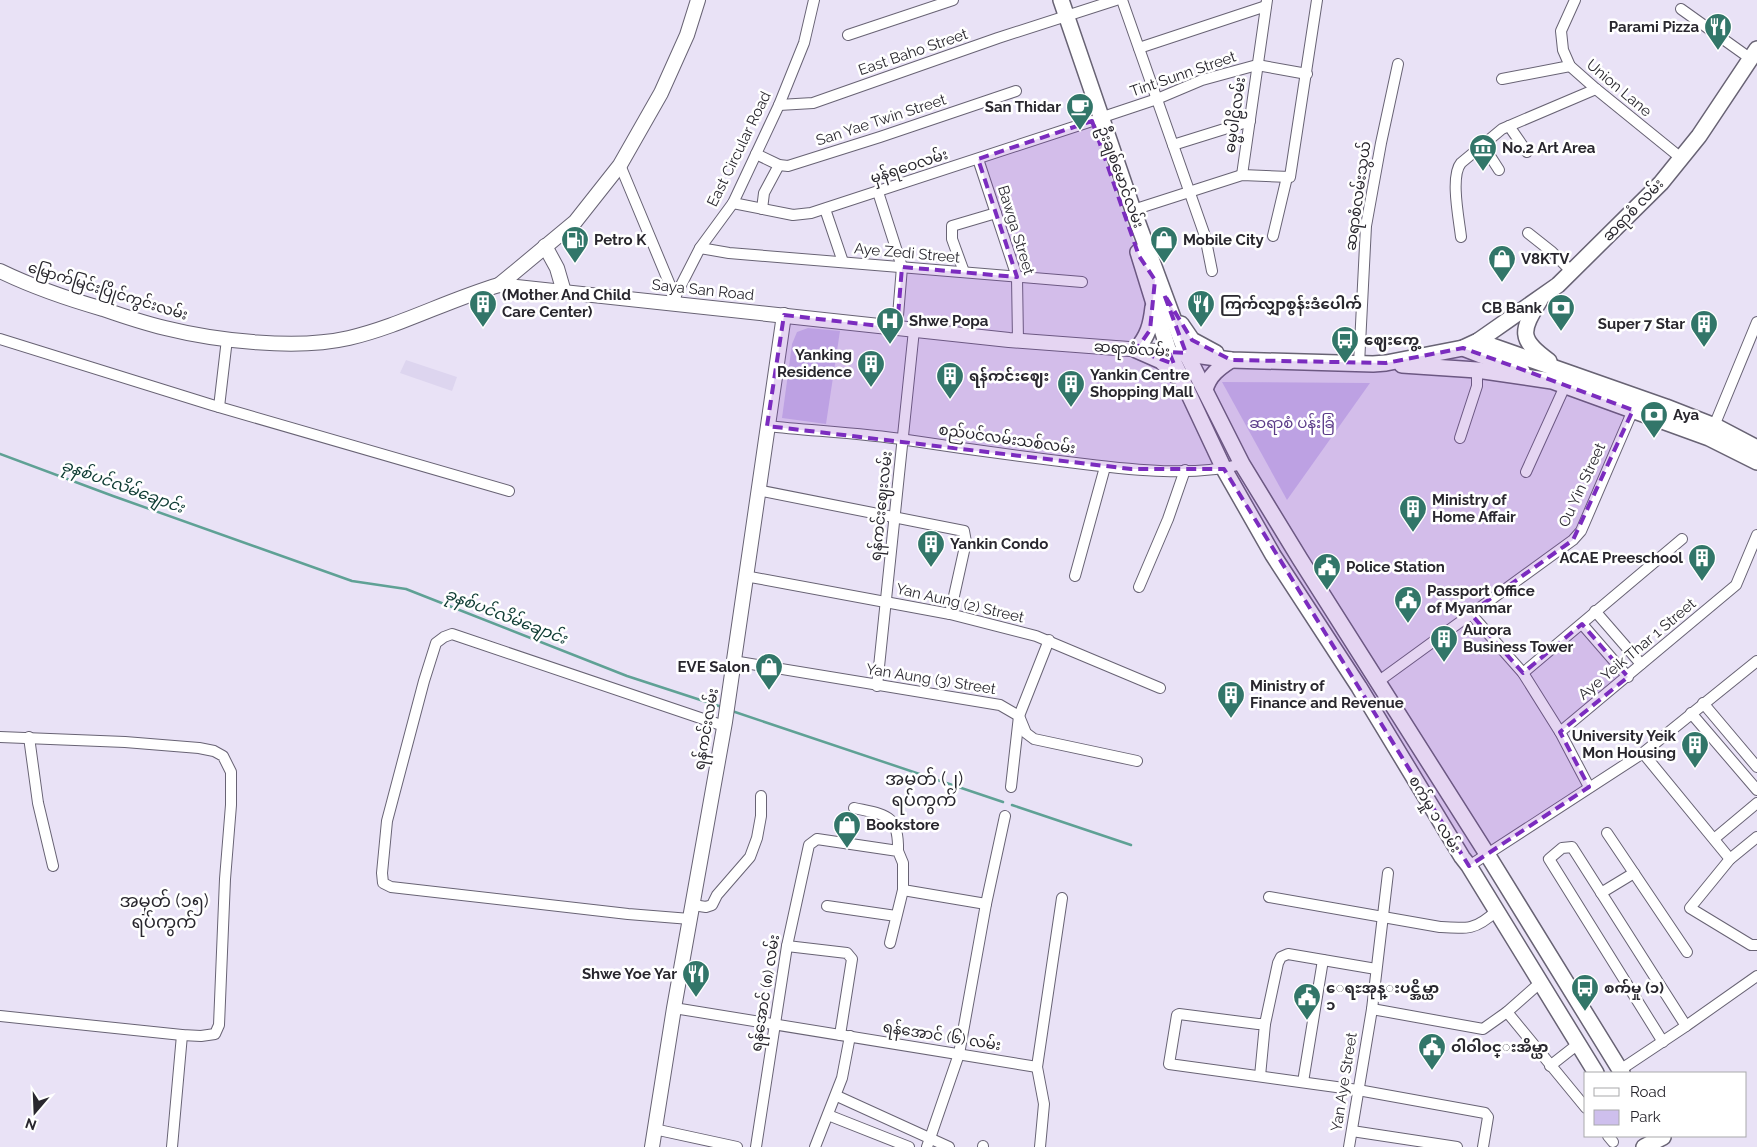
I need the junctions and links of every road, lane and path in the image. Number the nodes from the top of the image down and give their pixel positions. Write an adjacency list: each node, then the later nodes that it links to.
1 (698, 0): 34 (main road)
2 (814, 0): 24 (street, East Circular Road)
3 (953, 0): 13 (street)
4 (1050, 0): 12 (main road, ဦးချစ်မောင်လမ်း)
5 (1061, 0): 12 (main road, ဦးချစ်မောင်လမ်း)
6 (1116, 0): 12 (street, East Baho Street)
7 (1122, 0): 14 (street)
8 (1316, 0): 19 (street)
9 (1575, 0): 18 (street, Union Lane)
10 (1267, 3): 14 (street); 17 (street, ဓမ္မပါဠိလမ်း)
11 (1681, 9): 15 (street)
12 (1062, 18): 24 (street, East Baho Street); 25 (main road, ဦးချစ်မောင်လမ်း)
13 (848, 35)
14 (1139, 48): 23 (street)
15 (1754, 54): 32 (main road, ဆရာစံ လမ်း)
16 (1398, 64): 78 (street, ဆရာစံလမ်းသွယ်)
17 (1257, 66): 19 (street, Tint Sunn Street); 23 (street, Tint Sunn Street); 26 (street, ဓမ္မပါဠိလမ်း)
18 (1570, 66): 20 (street); 21 (street, Union Lane)
19 (1307, 74): 38 (street)
20 (1502, 79)
21 (1596, 89): 27 (street); 32 (street, Union Lane)
22 (1016, 91): 35 (street, San Yae Twin Street)
23 (1157, 98): 25 (street, Tint Sunn Street); 28 (street)
24 (779, 105): 31 (street, East Circular Road)
25 (1096, 120): 33 (street, မှန်ရဝေလမ်း); 44 (main road, ဦးချစ်မောင်လမ်း); 62 (main road, ဦးချစ်မောင်လမ်း)
26 (1250, 121): 28 (street); 37 (street, ဓမ္မပါဠိလမ်း)
27 (1509, 126): 29 (street); 30 (street)
28 (1173, 145): 40 (street)
29 (1483, 145): 36 (street); 48 (street)
30 (1527, 152)
31 (756, 154): 35 (street); 41 (street, East Circular Road)
32 (1681, 158): 55 (main road, ဆရာစံ လမ်း)
33 (978, 159): 39 (street, မှန်ရဝေလမ်း); 45 (street, Bawga Street)
34 (620, 165): 49 (main road); 63 (street)
35 (779, 165): 42 (street)
36 (1499, 170)
37 (1242, 175): 38 (street); 40 (street)
38 (1288, 177): 47 (street)
39 (878, 192): 43 (street, မှန်ရဝေလမ်း); 52 (street)
40 (1190, 192): 44 (street); 54 (street)
41 (732, 203): 42 (street, မှန်ရဝေလမ်း); 50 (street, East Circular Road)
42 (762, 209): 43 (street, မှန်ရဝေလမ်း)
43 (825, 209): 51 (street)
44 (1133, 210): 62 (main road, ဦးချစ်မောင်လမ်း)
45 (996, 213): 56 (street); 57 (street, Bawga Street)
46 (1528, 234): 55 (street)
47 (1273, 236)
48 (1461, 237)
49 (545, 246): 59 (main road); 60 (main road)
50 (700, 248): 51 (street, Aye Zedi Street); 63 (street, East Circular Road)
51 (843, 262): 52 (street, Aye Zedi Street)
52 (902, 267): 56 (street, Aye Zedi Street); 66 (street)
53 (0, 271): 69 (main road, မြောက်မြင်းပြိုင်ကွင်းလမ်း)
54 (1212, 271)
55 (1570, 271): 61 (main road, ဆရာစံ လမ်း)
56 (964, 272): 57 (street, Aye Zedi Street)
57 (1017, 277): 58 (street, Aye Zedi Street); 70 (street, Bawga Street)
58 (1082, 282)
59 (499, 285): 60 (main road, Saya San Road); 69 (main road, မြောက်မြင်းပြိုင်ကွင်းလမ်း)
60 (564, 292): 63 (main road, Saya San Road)
61 (1543, 295): 71 (main road, ဆရာစံ လမ်း); 80 (main road)
62 (1159, 296): 73 (main road); 74 (main road, ဦးချစ်မောင်လမ်း); 75 (main road, ဦးချစ်မောင်လမ်း); 76 (main road)
63 (675, 299): 64 (main road, Saya San Road)
64 (784, 315): 66 (main road, ဆရာစံလမ်း); 86 (main road, ရန်ကင်းလမ်း)
65 (1757, 322): 87 (street)
66 (897, 328): 67 (main road, ဆရာစံလမ်း)
67 (914, 330): 70 (main road, ဆရာစံလမ်း); 89 (street, ရန်ကင်းဈေးလမ်း)
68 (0, 339): 84 (street)
69 (227, 340): 84 (street)
70 (1018, 341): 73 (main road, ဆရာစံလမ်း)
71 (1478, 341): 72 (main road, ဆရာစံလမ်း); 80 (main road)
72 (1463, 348): 77 (main road, ဆရာစံလမ်း); 80 (main road)
73 (1136, 350): 74 (main road, ဆရာစံလမ်း); 82 (main road)
74 (1169, 352): 75 (main road, ဆရာစံလမ်း); 82 (main road)
75 (1186, 353): 76 (main road, ဆရာစံလမ်း); 81 (main road)
76 (1232, 360): 78 (main road, ဆရာစံလမ်း); 81 (main road)
77 (1386, 363): 78 (main road, ဆရာစံလမ်း); 79 (main road)
78 (1359, 364)
79 (1477, 370): 80 (main road); 88 (street)
80 (1559, 380): 83 (main road); 95 (street)
81 (1205, 390): 92 (main road)
82 (1189, 396): 96 (main road)
83 (1617, 397): 85 (main road); 87 (main road)
84 (219, 407): 98 (street)
85 (1633, 410): 87 (main road); 107 (street, Ou Yin Street)
86 (767, 426): 89 (street, စည်ပင်လမ်းသစ်လမ်း); 97 (main road, ရန်ကင်းလမ်း)
87 (1712, 432): 90 (main road); 91 (main road)
88 (1460, 438)
89 (904, 439): 93 (street, စည်ပင်လမ်းသစ်လမ်း); 99 (street, ရန်ကင်းဈေးလမ်း)
90 (1757, 448)
91 (1757, 462)
92 (1242, 464): 96 (street, စည်ပင်လမ်းသစ်လမ်း); 116 (main road, စက်မှု ၁ လမ်း)
93 (1106, 467): 94 (street, စည်ပင်လမ်းသစ်လမ်း); 103 (street)
94 (1185, 470): 96 (street, စည်ပင်လမ်းသစ်လမ်း); 104 (street)
95 (1526, 472)
96 (1227, 474): 124 (main road, စက်မှု ၁ လမ်း)
97 (757, 490): 99 (street); 102 (main road, ရန်ကင်းလမ်း)
98 (509, 491)
99 (896, 517): 105 (street, ရန်ကင်းဈေးလမ်း); 108 (street)
100 (1757, 535): 112 (street, Aye Yeik Thar 1 Street)
101 (1682, 539): 106 (street)
102 (745, 576): 105 (street, Yan Aung (2) Street); 111 (main road, ရန်ကင်းလမ်း)
103 (1075, 576)
104 (1139, 586)
105 (885, 601): 108 (street, Yan Aung (2) Street); 117 (street, ရန်ကင်းဈေးလမ်း)
106 (1595, 611): 109 (street); 112 (street)
107 (1470, 613): 114 (street); 116 (street, Ou Yin Street)
108 (950, 614): 110 (street, Yan Aung (2) Street)
109 (1582, 624): 114 (street); 115 (street)
110 (1049, 640): 118 (street, Yan Aung (2) Street); 123 (street)
111 (733, 661): 117 (street, Yan Aung (3) Street); 122 (main road, ရန်ကင်းလမ်း)
112 (1641, 664): 115 (street, Aye Yeik Thar 1 Street)
113 (1756, 664): 119 (street)
114 (1523, 673): 125 (street)
115 (1628, 677): 125 (street, Aye Yeik Thar 1 Street)
116 (1378, 681): 120 (main road, စက်မှု ၁ လမ်း)
117 (877, 686): 123 (street, Yan Aung (3) Street)
118 (1160, 688)
119 (1703, 703): 121 (street); 130 (street)
120 (1394, 706): 124 (main road); 131 (main road, စက်မှု ၁ လမ်း)
121 (1691, 713): 128 (street); 134 (street)
122 (726, 715): 155 (main road, ရန်ကင်းလမ်း); 160 (street)
123 (1019, 716): 129 (street); 133 (street)
124 (1376, 716): 135 (main road, စက်မှု ၁ လမ်း)
125 (1560, 732): 132 (street)
126 (0, 737): 127 (street)
127 (29, 738): 146 (street); 177 (street)
128 (1642, 753): 132 (street); 142 (street)
129 (1137, 761)
130 (1756, 762)
131 (1440, 780): 135 (main road); 144 (main road, စက်မှု ၁ လမ်း)
132 (1590, 786): 144 (street)
133 (1011, 787)
134 (1757, 790)
135 (1422, 793): 147 (main road, စက်မှု ၁ လမ်း)
136 (760, 796): 155 (street)
137 (1757, 803): 142 (street)
138 (854, 808): 143 (street)
139 (1005, 816): 154 (street)
140 (1607, 833): 149 (street)
141 (1757, 837): 145 (street)
142 (1714, 839): 145 (street)
143 (898, 851): 150 (street); 163 (street, ရန်အောင် (၈) လမ်း)
144 (1488, 854): 147 (street); 165 (main road, စက်မှု ၁ လမ်း)
145 (1730, 859): 162 (street)
146 (53, 866)
147 (1469, 866): 157 (main road, စက်မှု ၁ လမ်း)
148 (1388, 873): 159 (street, Yan Aye Street)
149 (1634, 873): 151 (street); 164 (street)
150 (903, 890): 154 (street); 158 (street)
151 (1601, 893): 176 (street); 179 (street)
152 (1269, 897): 159 (street)
153 (1062, 898): 185 (street)
154 (986, 904): 182 (street)
155 (693, 905): 160 (main road, ရန်ကင်းလမ်း)
156 (827, 906): 158 (street)
157 (1496, 911): 159 (street); 168 (main road, စက်မှု ၁ လမ်း)
158 (896, 916): 161 (street)
159 (1382, 916): 167 (street, Yan Aye Street)
160 (690, 919): 170 (main road, ရန်ကင်းလမ်း)
161 (890, 943)
162 (1757, 945)
163 (787, 946): 174 (street, ရန်အောင် (၈) လမ်း); 178 (street)
164 (1687, 952)
165 (1551, 958): 168 (main road); 181 (main road, စက်မှု ၁ လမ်း)
166 (1324, 960): 167 (street); 175 (street); 189 (street)
167 (1376, 969): 171 (street, Yan Aye Street)
168 (1537, 976): 172 (street); 180 (main road, စက်မှု ၁ လမ်း)
169 (1757, 976): 176 (street)
170 (674, 1008): 174 (street, ရန်အောင် (၆) လမ်း); 194 (main road, ရန်ကင်းလမ်း)
171 (1372, 1009): 172 (street); 190 (street, Yan Aye Street)
172 (1507, 1012): 184 (street)
173 (0, 1016): 177 (street)
174 (775, 1024): 178 (street, ရန်အောင် (၆) လမ်း); 201 (street, ရန်အောင် (၈) လမ်း)
175 (1264, 1024): 188 (street); 188 (street)
176 (1686, 1026): 179 (street)
177 (182, 1035): 198 (street)
178 (845, 1036): 182 (street, ရန်အောင် (၆) လမ်း); 191 (street)
179 (1663, 1042): 187 (street)
180 (1578, 1044): 183 (main road, စက်မှု ၁ လမ်း); 184 (street)
181 (1606, 1048): 183 (main road); 187 (main road, စက်မှု ၁ လမ်း)
182 (959, 1054): 185 (street, ရန်အောင် (၆) လမ်း); 197 (street)
183 (1588, 1060): 186 (main road, စက်မှု ၁ လမ်း)
184 (1550, 1066): 192 (street)
185 (1037, 1067): 205 (street)
186 (1595, 1072)
187 (1621, 1072)
188 (1260, 1076): 189 (street)
189 (1304, 1082): 190 (street)
190 (1358, 1090): 195 (street, Yan Aye Street); 208 (street)
191 (837, 1096): 193 (street); 197 (street)
192 (1584, 1106)
193 (828, 1115): 202 (street); 203 (street)
194 (654, 1128): 199 (main road, ရန်ကင်းလမ်း); 200 (street)
195 (1352, 1131): 206 (street, Yan Aye Street); 207 (street)
196 (1665, 1140): 209 (main road)
197 (929, 1143): 204 (street)
198 (172, 1147)
199 (652, 1147)
200 (737, 1147)
201 (756, 1147)
202 (815, 1147)
203 (909, 1147)
204 (949, 1147)
205 (1040, 1147)
206 (1349, 1147)
207 (1457, 1147)
208 (1483, 1147)
209 (1644, 1147)

